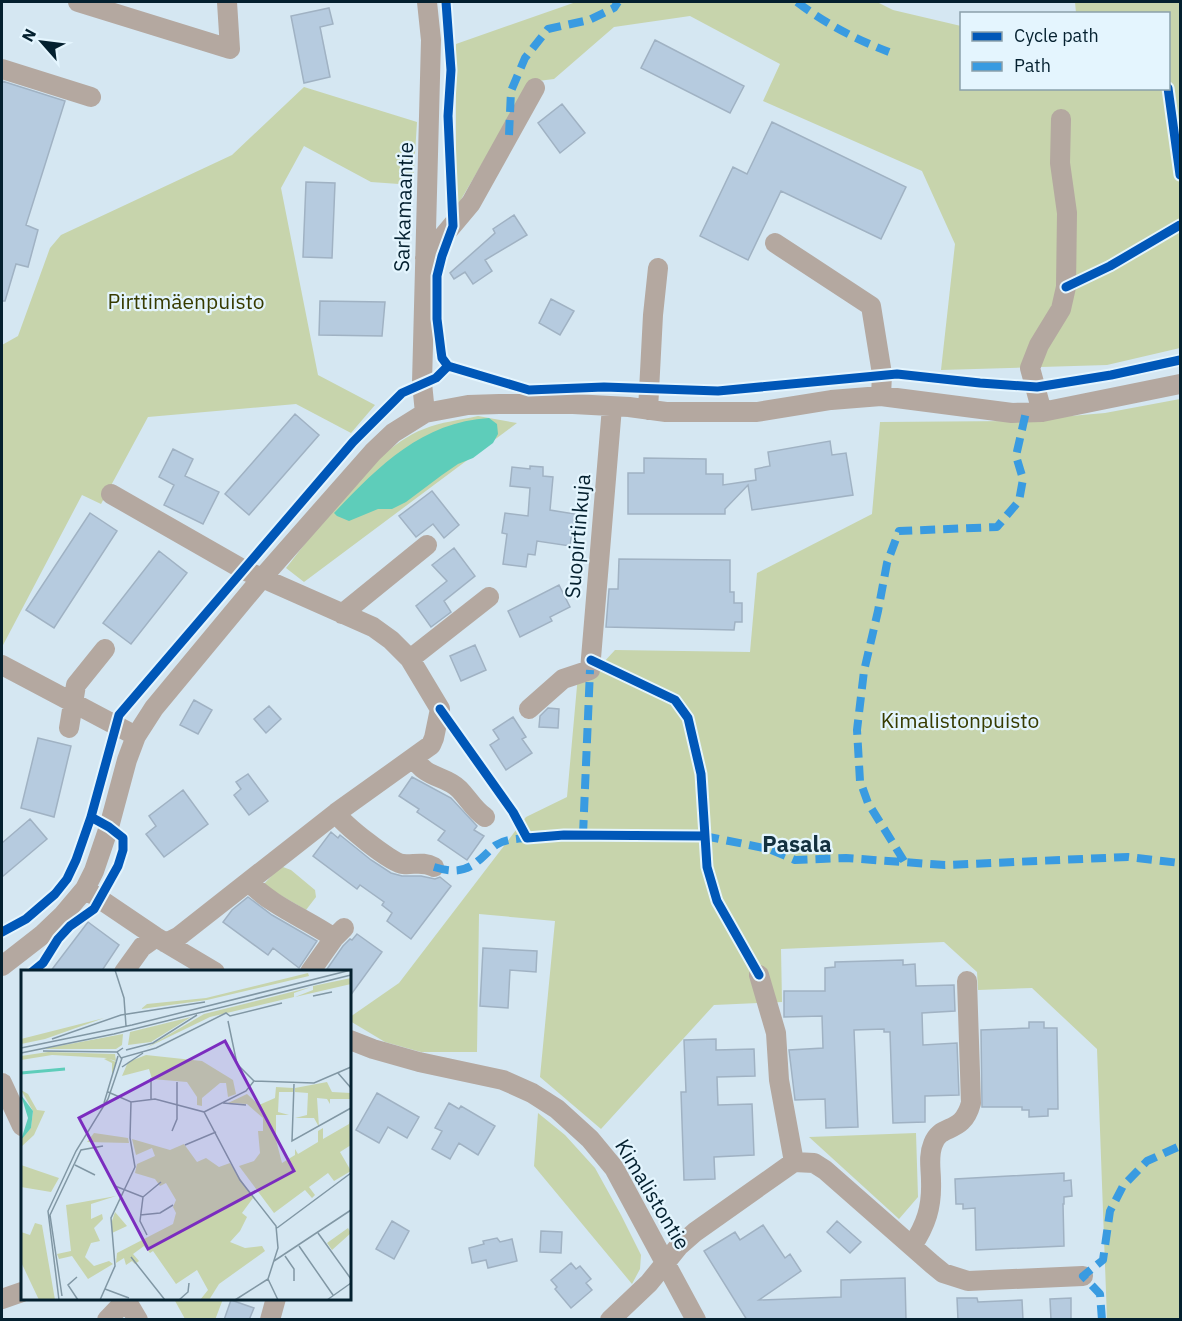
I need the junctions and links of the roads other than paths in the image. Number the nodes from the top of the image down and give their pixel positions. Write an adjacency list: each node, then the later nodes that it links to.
1 (78, 2): 2 (street)
2 (227, 2)
3 (427, 2): 9 (street, Sarkamaantie)
4 (2, 69): 6 (street)
5 (535, 88): 9 (street)
6 (91, 97)
7 (1061, 119): 15 (street)
8 (775, 243): 12 (street)
9 (425, 258): 16 (street, Sarkamaantie)
10 (658, 268): 14 (street)
11 (1180, 384): 15 (street)
12 (880, 396): 14 (street); 15 (street)
13 (612, 407): 14 (street); 16 (street); 26 (street, Suopirtinkuja)
14 (648, 410)
15 (1042, 412)
16 (425, 413): 19 (street)
17 (111, 494): 19 (street)
18 (426, 545): 21 (street)
19 (262, 578): 21 (street); 28 (street)
20 (489, 597): 23 (street)
21 (342, 614): 23 (street)
22 (105, 649): 25 (street)
23 (410, 659): 29 (street)
24 (2, 665): 25 (street)
25 (73, 703): 27 (street); 28 (street)
26 (529, 709)
27 (69, 728)
28 (136, 736): 34 (street)
29 (414, 758): 30 (street); 31 (street)
30 (336, 813): 32 (street); 33 (street)
31 (484, 817)
32 (434, 867)
33 (249, 882): 35 (street); 39 (street)
34 (85, 889): 35 (street); 36 (street)
35 (161, 940): 37 (street); 38 (street)
36 (2, 966)
37 (125, 970)
38 (212, 970)
39 (311, 970)
40 (759, 975): 47 (street)
41 (967, 981): 48 (street)
42 (351, 1040): 49 (street, Kimalistontie)
43 (2, 1083): 45 (street)
44 (2, 1098): 46 (street)
45 (21, 1123)
46 (21, 1124)
47 (794, 1162): 48 (street); 49 (street)
48 (912, 1246): 50 (street)
49 (667, 1262): 59 (street); 60 (street, Kimalistontie)
50 (1083, 1276)
51 (21, 1292): 52 (street)
52 (2, 1299)
53 (125, 1300): 56 (street)
54 (127, 1300): 57 (street)
55 (276, 1300): 58 (street)
56 (107, 1320)
57 (138, 1320)
58 (270, 1320)
59 (610, 1320)
60 (696, 1320)

